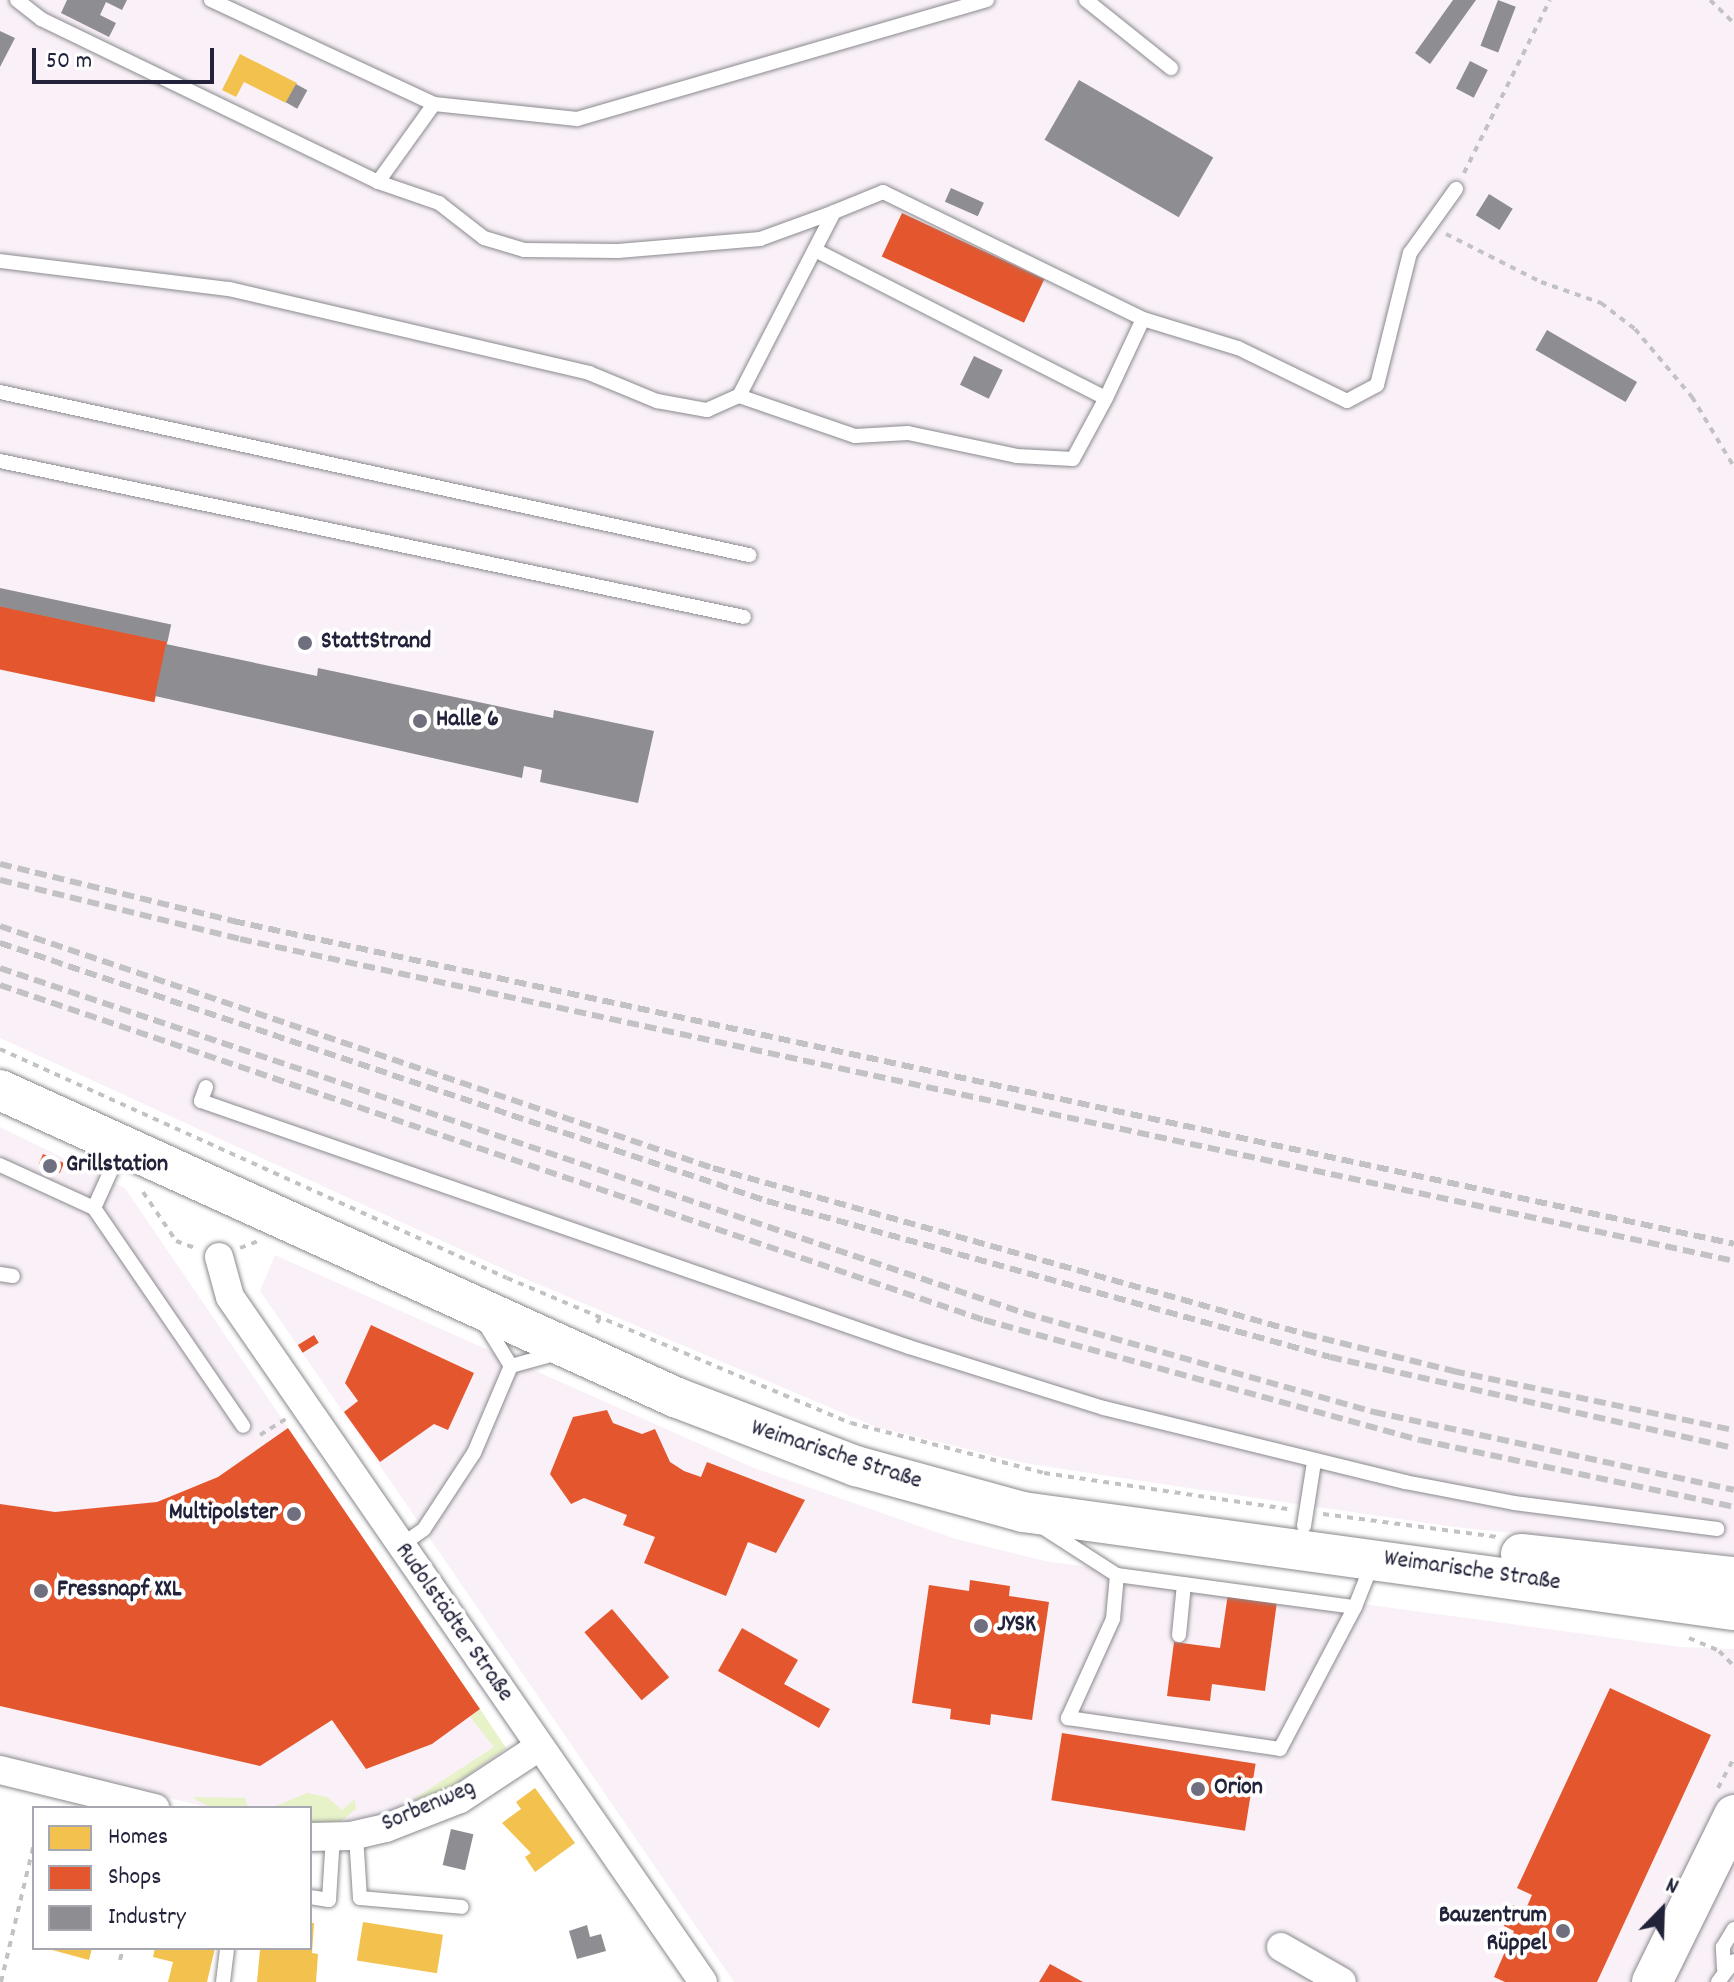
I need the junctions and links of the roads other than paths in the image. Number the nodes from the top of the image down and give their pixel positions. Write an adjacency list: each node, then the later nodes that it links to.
1 (17, 0): 7 (lane)
2 (211, 0): 6 (lane)
3 (987, 0): 6 (lane)
4 (1086, 0): 5 (lane)
5 (1171, 68)
6 (434, 104): 7 (lane)
7 (378, 182): 9 (lane)
8 (1456, 189): 12 (lane)
9 (834, 212): 10 (lane); 12 (lane)
10 (815, 250): 14 (lane); 15 (lane)
11 (0, 261): 14 (lane)
12 (1143, 319): 15 (lane)
13 (0, 392): 17 (lane)
14 (739, 396): 15 (lane)
15 (1106, 398)
16 (0, 461): 18 (lane)
17 (749, 555)
18 (744, 617)
19 (0, 1064): 32 (main road, Weimarische Straße)
20 (206, 1087): 30 (lane)
21 (0, 1090): 22 (main road, Weimarische Straße)
22 (124, 1142): 24 (lane); 26 (main road, Weimarische Straße)
23 (0, 1165): 24 (lane)
24 (94, 1208): 29 (lane)
25 (219, 1257): 34 (street, Rudolstädter Straße)
26 (475, 1307): 27 (main road, Weimarische Straße); 28 (lane)
27 (585, 1337): 28 (lane); 31 (main road, Weimarische Straße)
28 (511, 1366): 34 (lane)
29 (243, 1426)
30 (1314, 1462): 32 (lane); 33 (lane)
31 (1023, 1512): 35 (main road, Weimarische Straße); 36 (lane)
32 (1305, 1519): 37 (main road, Weimarische Straße)
33 (1717, 1529)
34 (400, 1546): 44 (street, Rudolstädter Straße)
35 (1374, 1558): 39 (main road, Weimarische Straße); 40 (lane)
36 (1117, 1575): 38 (lane); 40 (lane)
37 (1734, 1577)
38 (1184, 1584): 40 (lane); 42 (lane)
39 (1687, 1605): 41 (main road, Weimarische Straße); 43 (main road)
40 (1355, 1607)
41 (1734, 1610)
42 (1179, 1635)
43 (1734, 1657)
44 (539, 1747): 48 (street, Sorbenweg); 56 (street, Rudolstädter Straße)
45 (0, 1770): 46 (street)
46 (147, 1806)
47 (1734, 1815): 58 (main road)
48 (333, 1836): 49 (lane); 50 (lane)
49 (312, 1897)
50 (462, 1907)
51 (1734, 1929): 54 (lane)
52 (1281, 1947): 57 (street)
53 (227, 1950): 55 (lane)
54 (1726, 1971)
55 (223, 1982)
56 (703, 1982)
57 (1342, 1982)
58 (1652, 1982)

